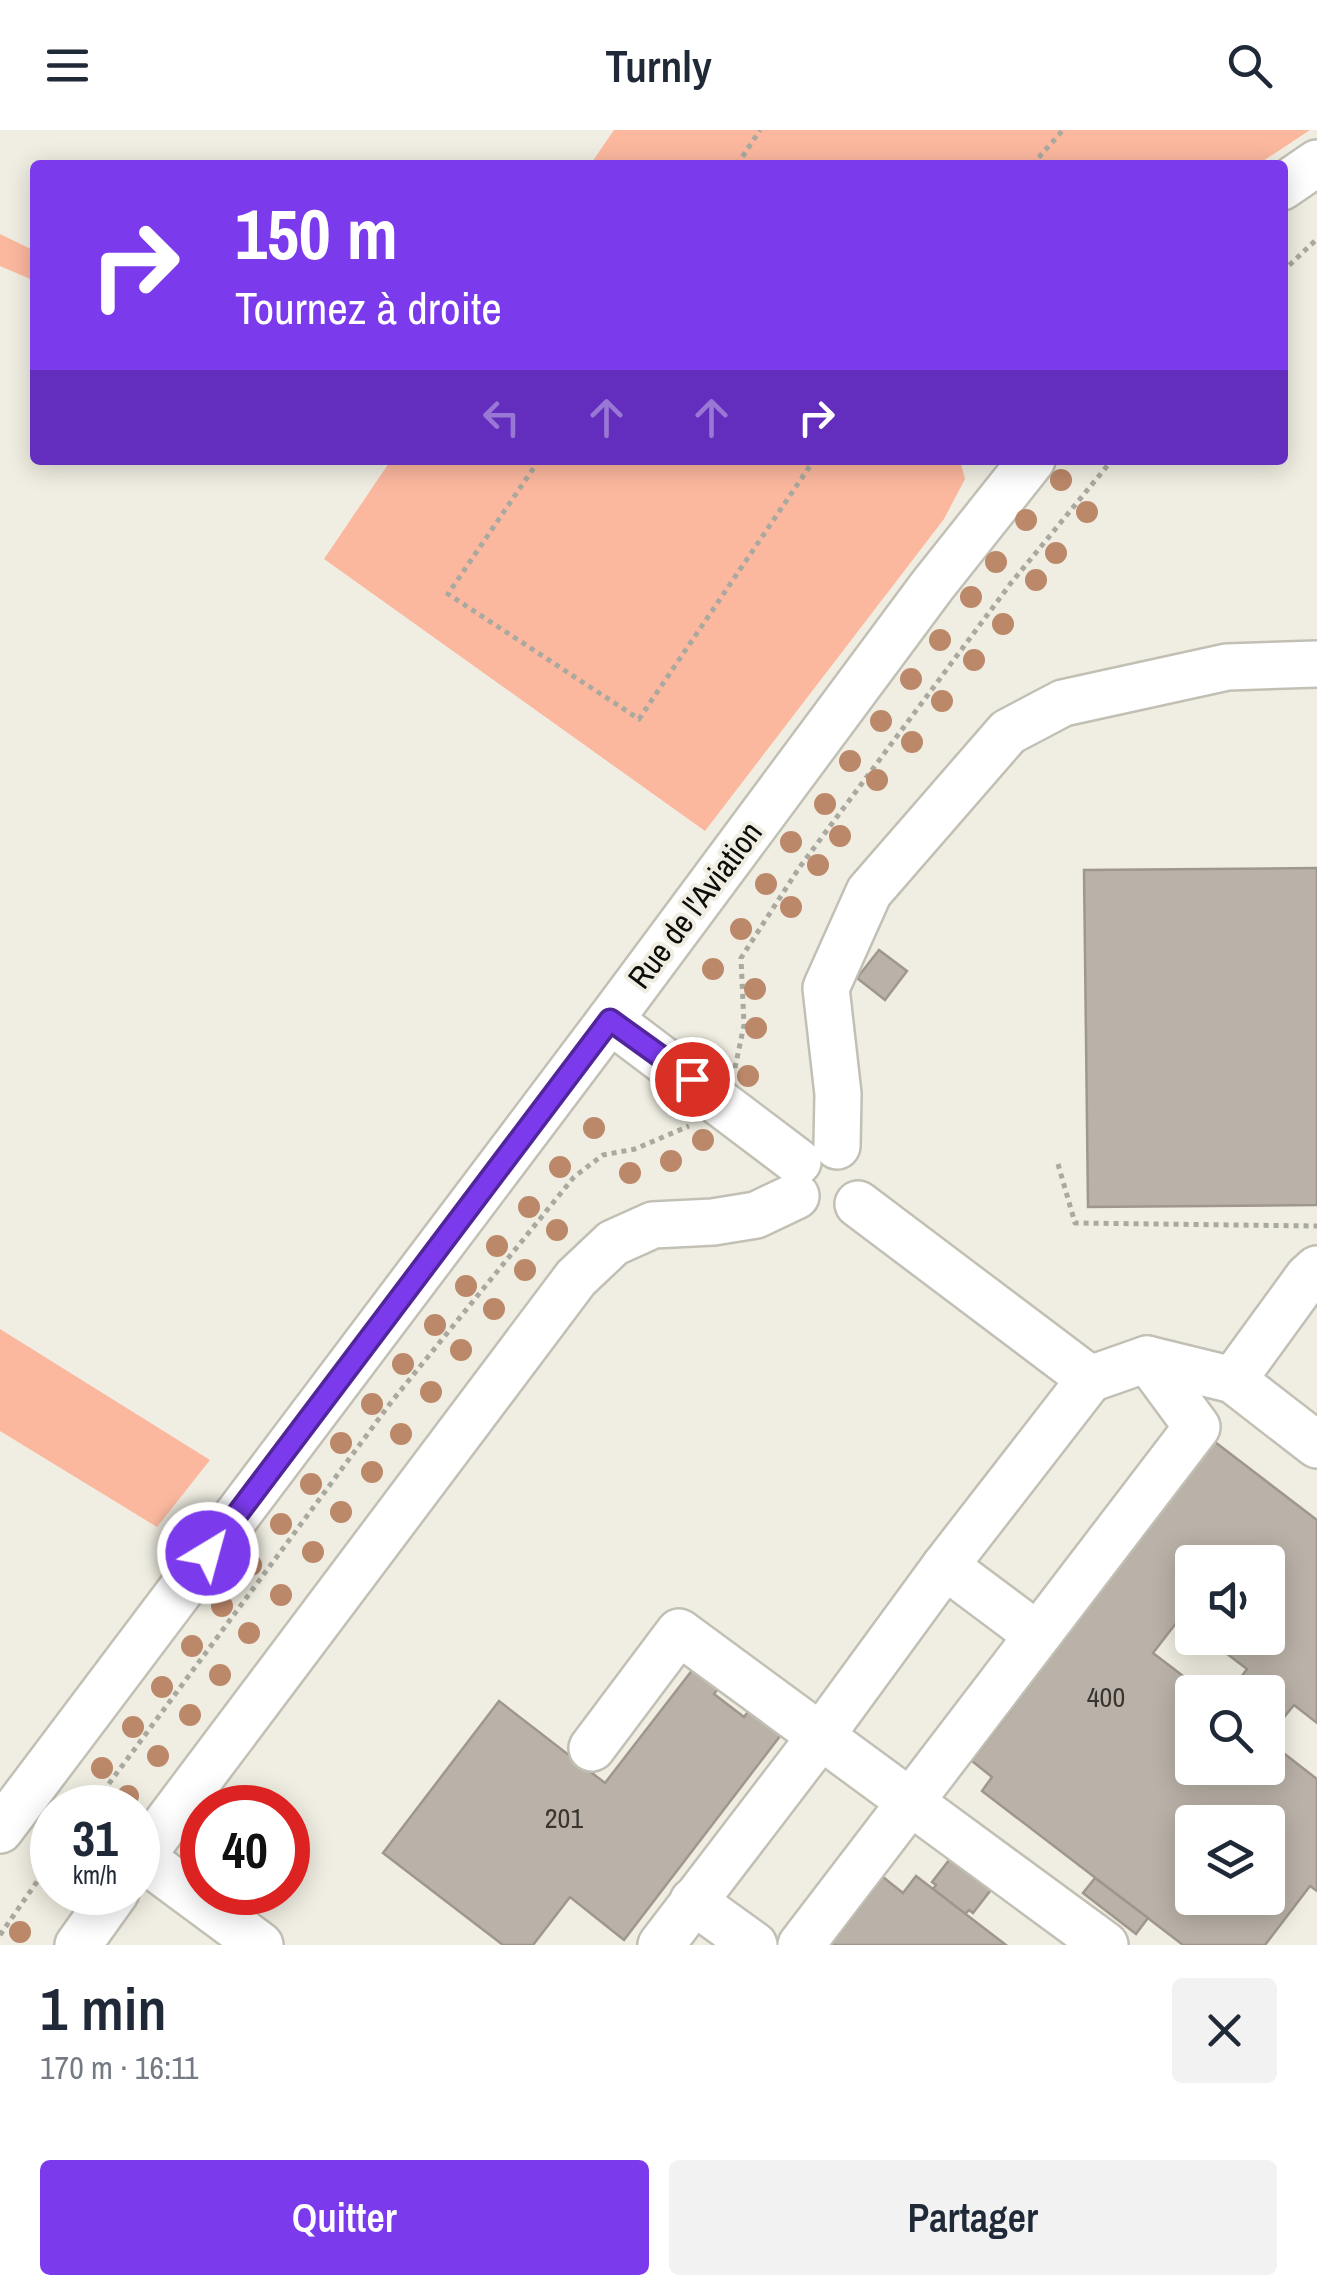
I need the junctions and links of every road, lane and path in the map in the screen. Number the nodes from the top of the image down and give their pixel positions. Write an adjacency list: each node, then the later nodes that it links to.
1 (760, 130): 3 (path)
2 (1063, 130): 4 (path)
3 (740, 160)
4 (1036, 160)
5 (1317, 162): 6 (street)
6 (1288, 183)
7 (1317, 239): 8 (path)
8 (1288, 266)
9 (535, 465): 10 (path)
10 (811, 465)
11 (1021, 465): 14 (street, Rue de l'Aviation)
12 (1108, 465): 15 (path)
13 (1317, 664): 17 (street)
14 (610, 1020): 15 (street); 31 (street, Rue de l'Aviation)
15 (720, 1099): 17 (street); 29 (path)
16 (1058, 1164): 19 (path)
17 (810, 1168): 18 (street); 18 (street); 32 (street)
18 (858, 1204): 22 (street)
19 (1317, 1226)
20 (1317, 1269): 23 (street)
21 (1147, 1359): 22 (street); 23 (street); 26 (street)
22 (1090, 1379): 25 (street)
23 (1233, 1380): 24 (street)
24 (1317, 1445)
25 (944, 1566): 26 (street); 27 (street)
26 (1036, 1634): 30 (street)
27 (820, 1737): 28 (street); 30 (street); 35 (street)
28 (592, 1748)
29 (109, 1785)
30 (910, 1802): 42 (street); 43 (street)
31 (0, 1830)
32 (160, 1834)
33 (160, 1887): 39 (street)
34 (30, 1891): 37 (path)
35 (693, 1901): 40 (street); 41 (street)
36 (100, 1915): 38 (street)
37 (0, 1934)
38 (78, 1945)
39 (260, 1945)
40 (660, 1945)
41 (754, 1945)
42 (800, 1945)
43 (1106, 1945)

